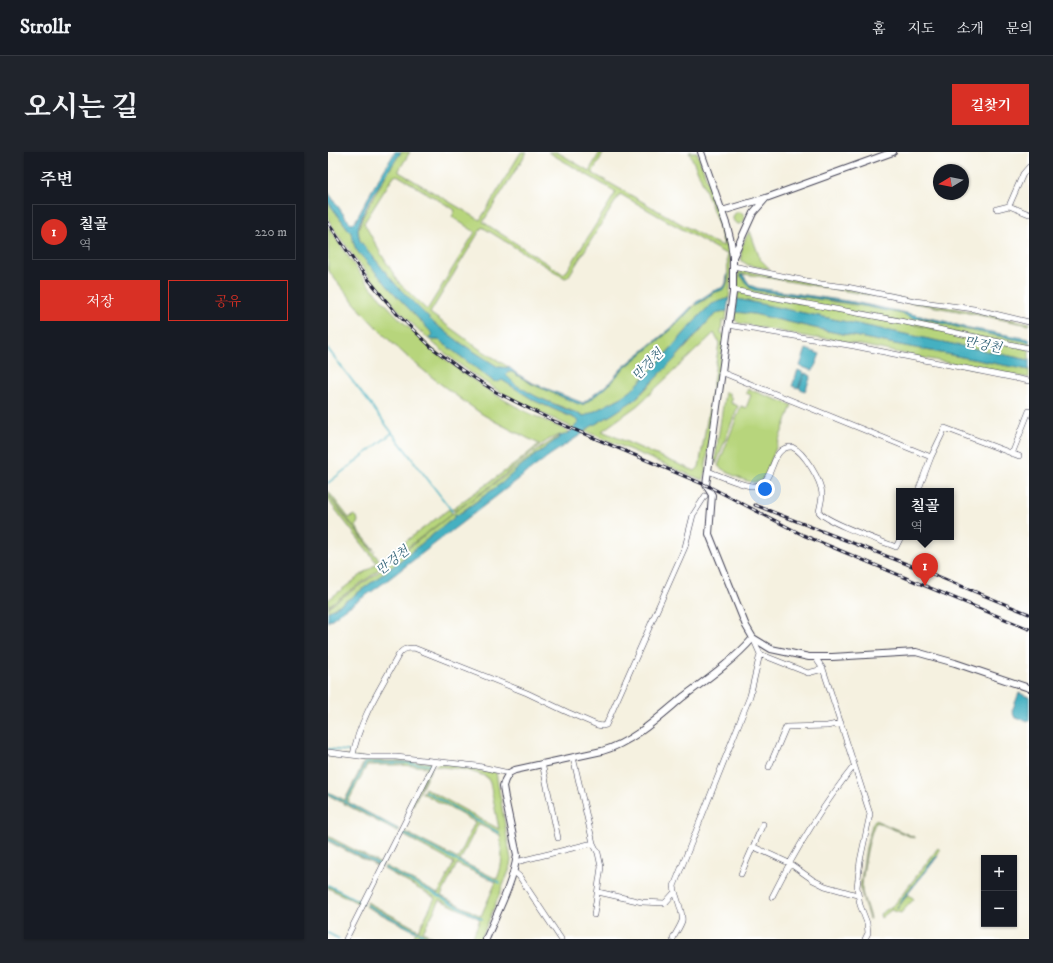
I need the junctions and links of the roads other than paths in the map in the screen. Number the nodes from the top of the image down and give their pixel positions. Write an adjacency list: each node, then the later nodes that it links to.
1 (701, 152): 7 (street)
2 (893, 152): 4 (street)
3 (1029, 167): 5 (street)
4 (766, 198): 7 (street); 9 (street)
5 (1009, 206): 6 (street); 8 (street)
6 (997, 209)
7 (722, 211): 9 (street)
8 (1029, 214)
9 (733, 258): 10 (street)
10 (733, 266): 11 (street); 13 (street)
11 (733, 292): 12 (street); 14 (street)
12 (729, 322): 15 (street); 16 (street)
13 (1029, 322)
14 (1029, 348)
15 (721, 372): 20 (street); 21 (street)
16 (1029, 381)
17 (1029, 411): 18 (street)
18 (1012, 454): 19 (street); 20 (street)
19 (1019, 456)
20 (931, 457): 22 (street)
21 (708, 471): 24 (street); 25 (street)
22 (919, 488)
23 (705, 496): 32 (street)
24 (900, 540)
25 (753, 638): 26 (street); 27 (street); 33 (street)
26 (760, 654): 28 (street); 48 (street)
27 (815, 657): 28 (street); 29 (street)
28 (823, 669): 30 (street)
29 (1029, 688)
30 (842, 723): 36 (street); 37 (street)
31 (328, 752): 32 (street)
32 (353, 755): 34 (street)
33 (573, 757): 35 (street); 41 (street)
34 (435, 762): 38 (street); 52 (street)
35 (542, 764): 38 (street); 40 (street)
36 (854, 766): 44 (street); 49 (street)
37 (769, 767)
38 (509, 773): 43 (street)
39 (763, 824): 42 (street)
40 (558, 838)
41 (593, 843): 43 (street); 47 (street)
42 (754, 847): 44 (street); 46 (street)
43 (516, 862): 45 (street)
44 (789, 863): 49 (street); 50 (street)
45 (513, 871): 53 (street); 54 (street)
46 (741, 874)
47 (598, 892): 48 (street); 51 (street)
48 (674, 893): 55 (street)
49 (857, 895): 56 (street)
50 (772, 897)
51 (594, 915)
52 (346, 939)
53 (486, 939)
54 (561, 939)
55 (673, 939)
56 (865, 939)

